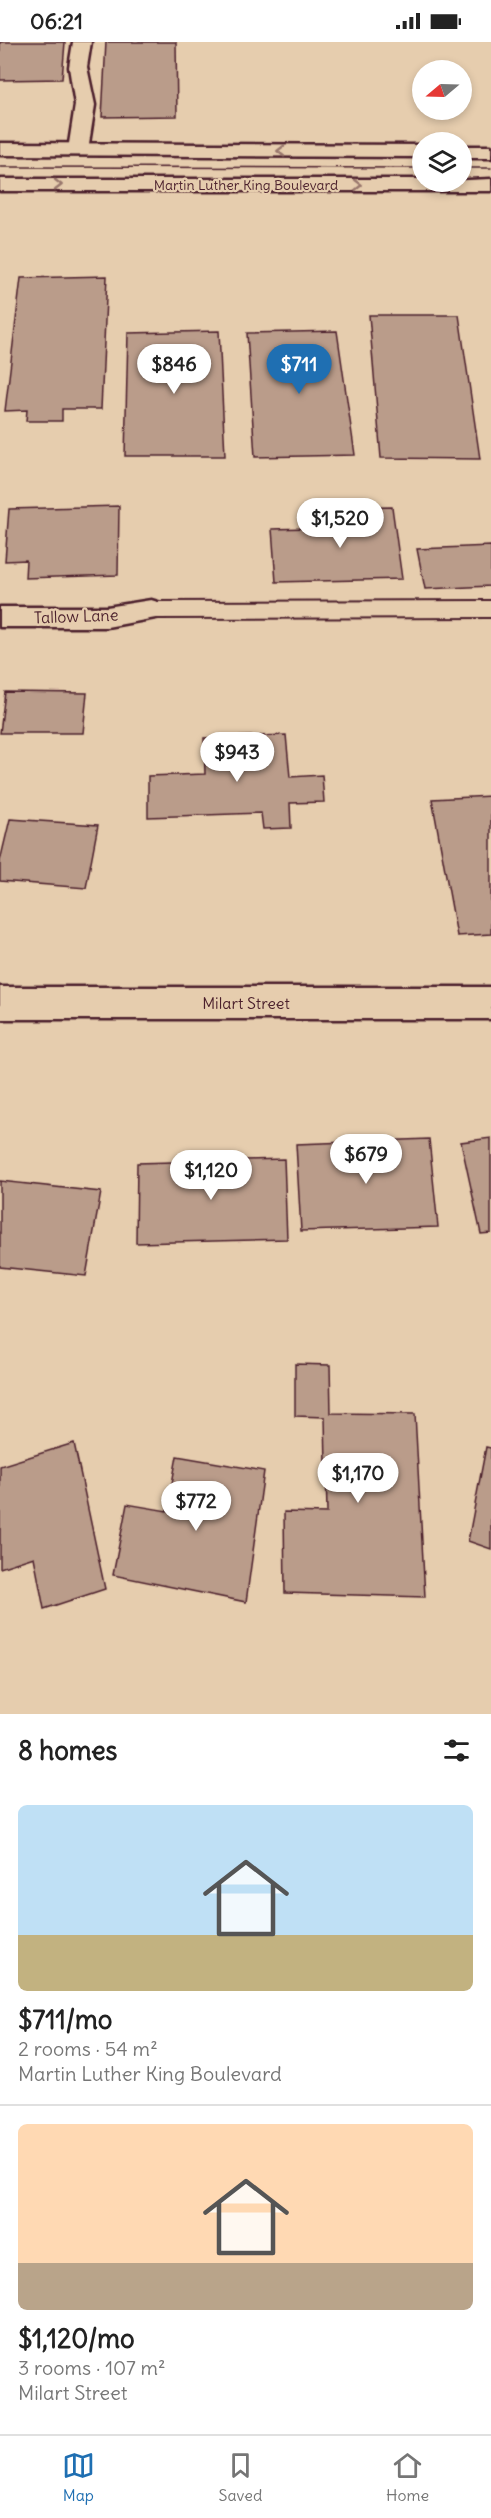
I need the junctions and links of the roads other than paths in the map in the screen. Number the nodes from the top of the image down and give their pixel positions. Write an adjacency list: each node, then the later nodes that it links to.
1 (82, 42): 3 (main road)
2 (0, 149): 3 (main road)
3 (78, 150): 4 (main road, one-way to 3)
4 (412, 151)
5 (472, 152): 6 (main road)
6 (491, 152)
7 (0, 185): 8 (main road, Martin Luther King Boulevard, one-way to 8)
8 (491, 186)
9 (491, 609): 10 (lane)
10 (151, 610): 11 (main road, Tallow Lane)
11 (0, 617)
12 (0, 1003): 13 (main road, Milart Street)
13 (491, 1003)

